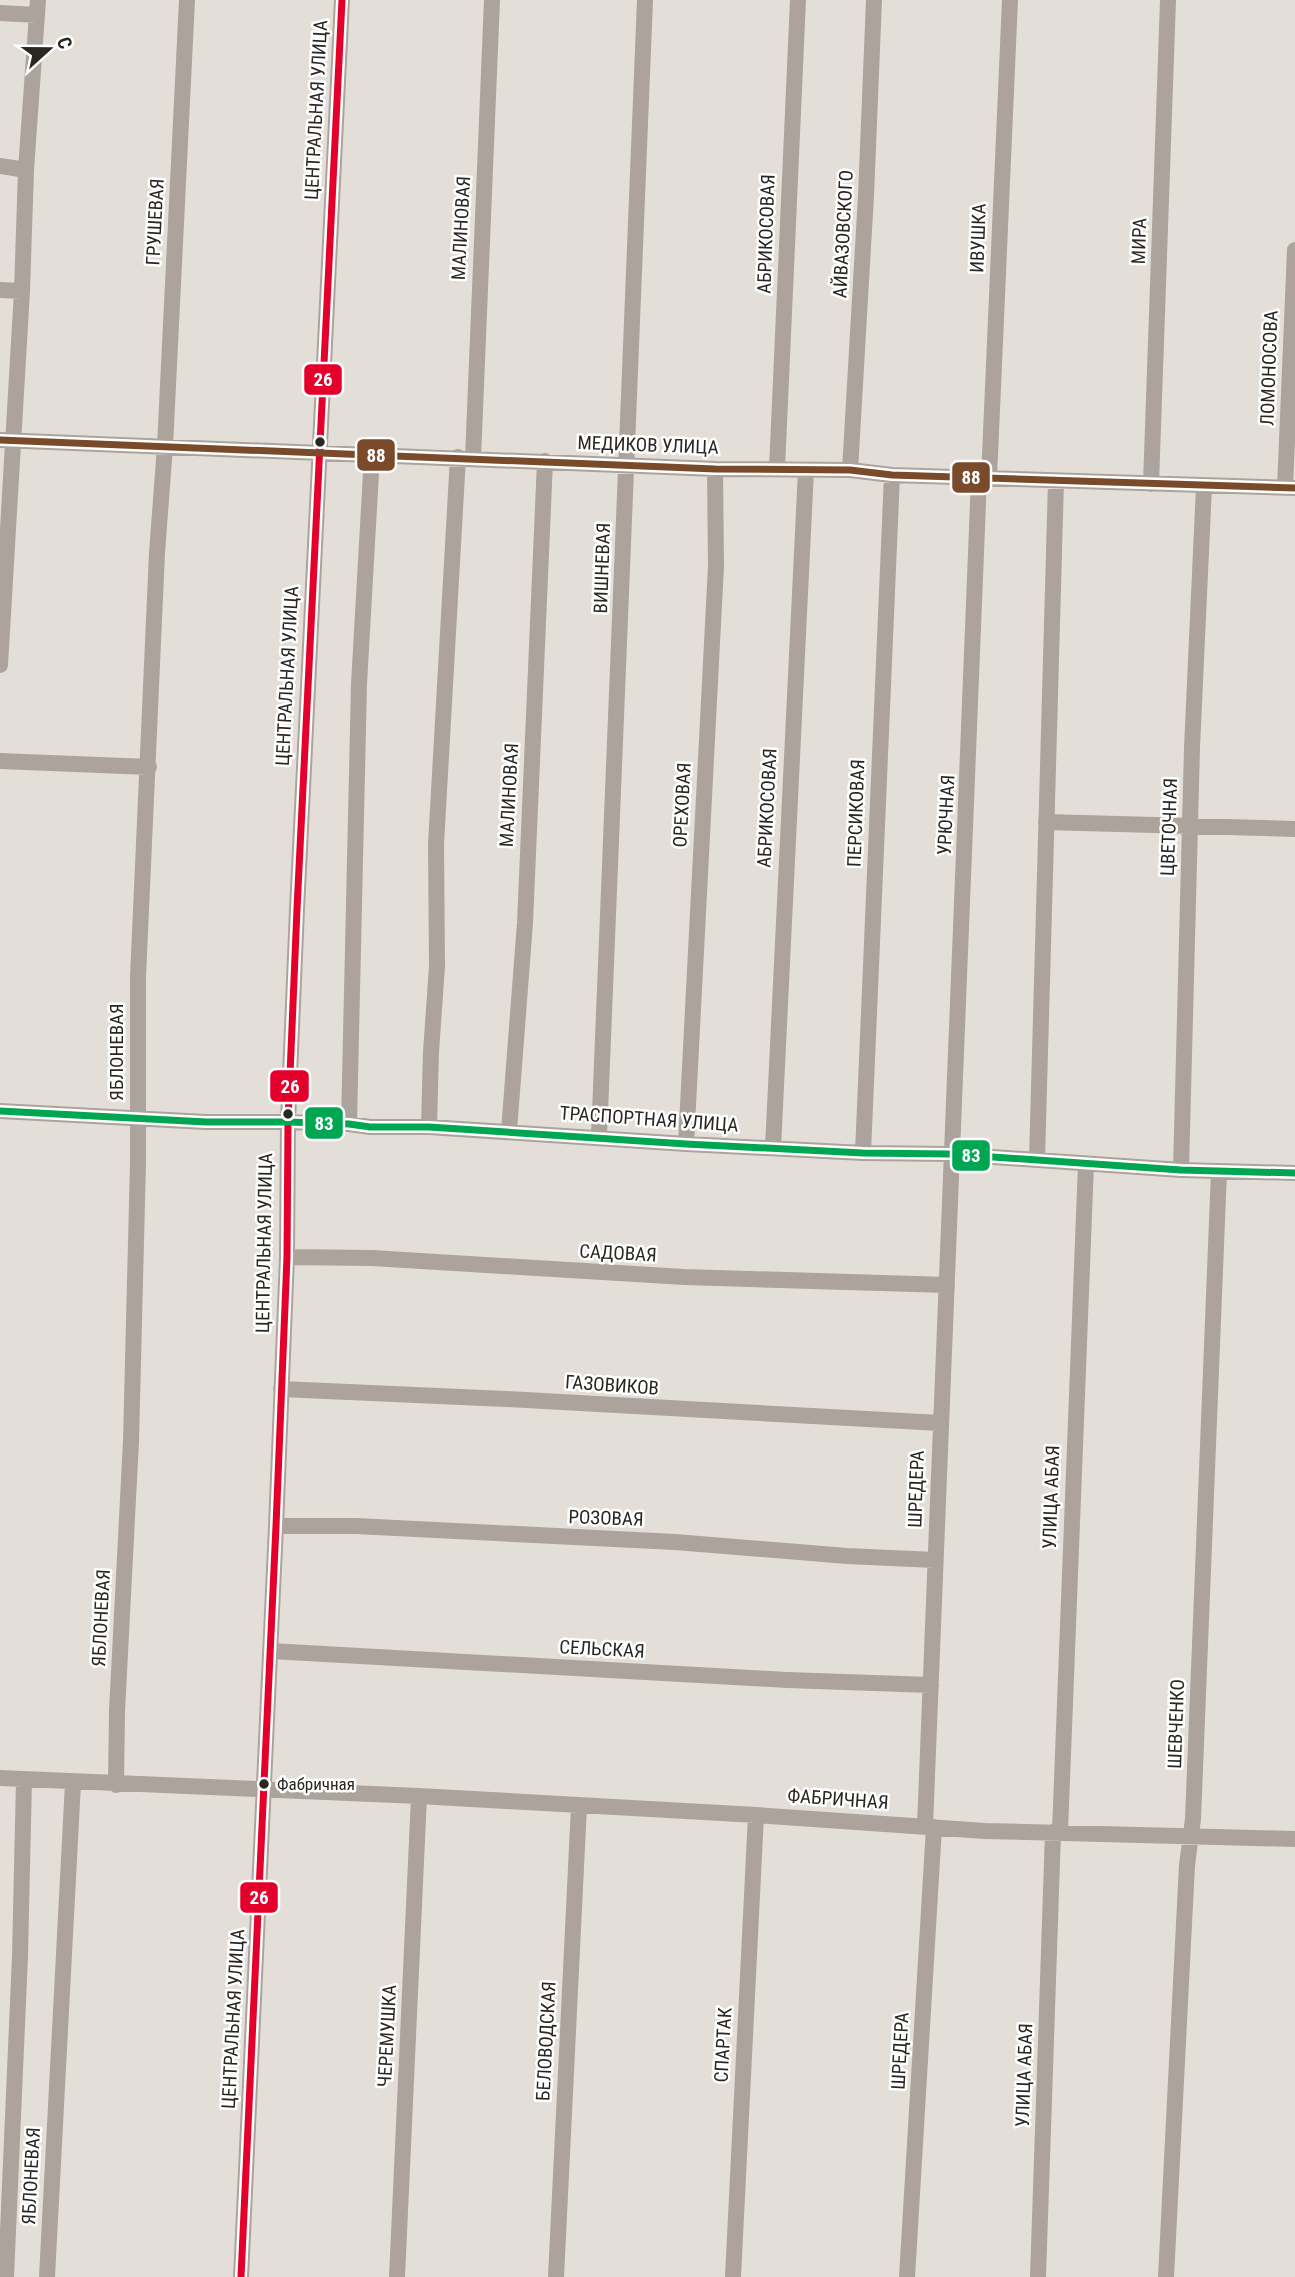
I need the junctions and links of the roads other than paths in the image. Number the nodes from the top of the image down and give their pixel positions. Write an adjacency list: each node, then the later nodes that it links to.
1 (187, 0): 17 (street, ГРУШЕВАЯ)
2 (342, 0): 18 (street, ЦЕНТРАЛЬНАЯ УЛИЦА)
3 (492, 0): 20 (street, МАЛИНОВАЯ)
4 (645, 0): 22 (street, ВИШНЕВАЯ)
5 (797, 0): 24 (street, АБРИКОСОВАЯ)
6 (874, 0): 26 (street, АЙВАЗОВСКОГО)
7 (1010, 0): 28 (street, ИВУШКА)
8 (1168, 0): 30 (street, МИРА)
9 (38, 7): 10 (street); 12 (street)
10 (0, 13)
11 (0, 166): 12 (street)
12 (26, 170): 15 (street)
13 (1295, 250): 32 (street, ЛОМОНОСОВА)
14 (0, 290): 15 (street)
15 (22, 291): 16 (street)
16 (6, 440): 17 (street, МЕДИКОВ УЛИЦА); 33 (street)
17 (165, 446): 18 (street, МЕДИКОВ УЛИЦА); 35 (street, ЯБЛОНЕВАЯ)
18 (318, 454): 19 (street, МЕДИКОВ УЛИЦА); 41 (street, ЦЕНТРАЛЬНАЯ УЛИЦА)
19 (372, 455): 20 (street, МЕДИКОВ УЛИЦА); 42 (street)
20 (465, 458): 21 (street, МЕДИКОВ УЛИЦА); 43 (street, МАЛИНОВАЯ)
21 (545, 461): 22 (street, МЕДИКОВ УЛИЦА); 44 (street, МАЛИНОВАЯ)
22 (626, 465): 23 (street, МЕДИКОВ УЛИЦА); 45 (street, ВИШНЕВАЯ)
23 (715, 469): 24 (street, МЕДИКОВ УЛИЦА); 46 (street, ОРЕХОВАЯ)
24 (777, 469): 25 (street, МЕДИКОВ УЛИЦА)
25 (806, 470): 26 (street, МЕДИКОВ УЛИЦА); 47 (street, АБРИКОСОВАЯ)
26 (850, 471): 27 (street, МЕДИКОВ УЛИЦА)
27 (892, 475): 28 (street, МЕДИКОВ УЛИЦА); 48 (street, ПЕРСИКОВАЯ)
28 (984, 478): 29 (street, МЕДИКОВ УЛИЦА); 49 (street, УРЮЧНАЯ)
29 (1056, 481): 30 (street, МЕДИКОВ УЛИЦА); 36 (street)
30 (1151, 484): 31 (street, МЕДИКОВ УЛИЦА)
31 (1205, 486): 32 (street, МЕДИКОВ УЛИЦА); 37 (street, ЦВЕТОЧНАЯ)
32 (1290, 488)
33 (0, 664)
34 (0, 761): 35 (street)
35 (149, 767): 40 (street, ЯБЛОНЕВАЯ)
36 (1046, 822): 37 (street); 50 (street)
37 (1190, 827): 38 (street); 52 (street, ЦВЕТОЧНАЯ)
38 (1295, 829)
39 (0, 1111): 40 (street, ТРАСПОРТНАЯ УЛИЦА)
40 (137, 1117): 41 (street, ТРАСПОРТНАЯ УЛИЦА); 66 (street, ЯБЛОНЕВАЯ)
41 (288, 1122): 42 (street, ТРАСПОРТНАЯ УЛИЦА); 55 (street, ЦЕНТРАЛЬНАЯ УЛИЦА)
42 (349, 1124): 43 (street, ТРАСПОРТНАЯ УЛИЦА)
43 (429, 1127): 44 (street, ТРАСПОРТНАЯ УЛИЦА)
44 (509, 1131): 45 (street, ТРАСПОРТНАЯ УЛИЦА)
45 (599, 1137): 46 (street, ТРАСПОРТНАЯ УЛИЦА)
46 (686, 1144): 47 (street, ТРАСПОРТНАЯ УЛИЦА)
47 (773, 1149): 48 (street, ТРАСПОРТНАЯ УЛИЦА)
48 (863, 1153): 49 (street, ТРАСПОРТНАЯ УЛИЦА)
49 (950, 1154): 50 (street, ТРАСПОРТНАЯ УЛИЦА); 56 (street, ШРЕДЕРА)
50 (1037, 1160): 51 (street, ТРАСПОРТНАЯ УЛИЦА)
51 (1086, 1164): 52 (street, ТРАСПОРТНАЯ УЛИЦА); 72 (street, УЛИЦА АБАЯ)
52 (1181, 1170): 53 (street, ТРАСПОРТНАЯ УЛИЦА)
53 (1219, 1171): 54 (street, ТРАСПОРТНАЯ УЛИЦА); 73 (street, ШЕВЧЕНКО)
54 (1295, 1173)
55 (287, 1257): 56 (street, САДОВАЯ); 57 (street, ЦЕНТРАЛЬНАЯ УЛИЦА)
56 (947, 1285): 58 (street, ШРЕДЕРА)
57 (281, 1389): 58 (street, ГАЗОВИКОВ); 59 (street, ЦЕНТРАЛЬНАЯ УЛИЦА)
58 (940, 1423): 60 (street, ШРЕДЕРА)
59 (276, 1526): 60 (street, РОЗОВАЯ); 61 (street, ЦЕНТРАЛЬНАЯ УЛИЦА)
60 (934, 1560): 62 (street, ШРЕДЕРА)
61 (271, 1651): 62 (street, СЕЛЬСКАЯ); 67 (street, ЦЕНТРАЛЬНАЯ УЛИЦА)
62 (931, 1685): 71 (street, ШРЕДЕРА)
63 (0, 1778): 64 (street, ФАБРИЧНАЯ)
64 (24, 1780): 65 (street, ФАБРИЧНАЯ); 75 (street)
65 (73, 1783): 66 (street, ФАБРИЧНАЯ); 76 (street, ЯБЛОНЕВАЯ)
66 (116, 1785): 67 (street, ФАБРИЧНАЯ)
67 (265, 1791): 68 (street, ФАБРИЧНАЯ); 77 (street, ЦЕНТРАЛЬНАЯ УЛИЦА)
68 (419, 1796): 69 (street, ФАБРИЧНАЯ); 78 (street, ЧЕРЕМУШКА)
69 (579, 1806): 70 (street, ФАБРИЧНАЯ); 79 (street, БЕЛОВОДСКАЯ)
70 (756, 1815): 71 (street, ФАБРИЧНАЯ); 80 (street, СПАРТАК)
71 (930, 1826): 72 (street, ФАБРИЧНАЯ); 81 (street, ШРЕДЕРА)
72 (1056, 1832): 73 (street, ФАБРИЧНАЯ); 82 (street, УЛИЦА АБАЯ)
73 (1190, 1835): 74 (street, ФАБРИЧНАЯ); 83 (street, ШЕВЧЕНКО)
74 (1295, 1839)
75 (6, 2277)
76 (47, 2277)
77 (241, 2277)
78 (397, 2277)
79 (555, 2277)
80 (733, 2277)
81 (907, 2277)
82 (1038, 2277)
83 (1166, 2277)

